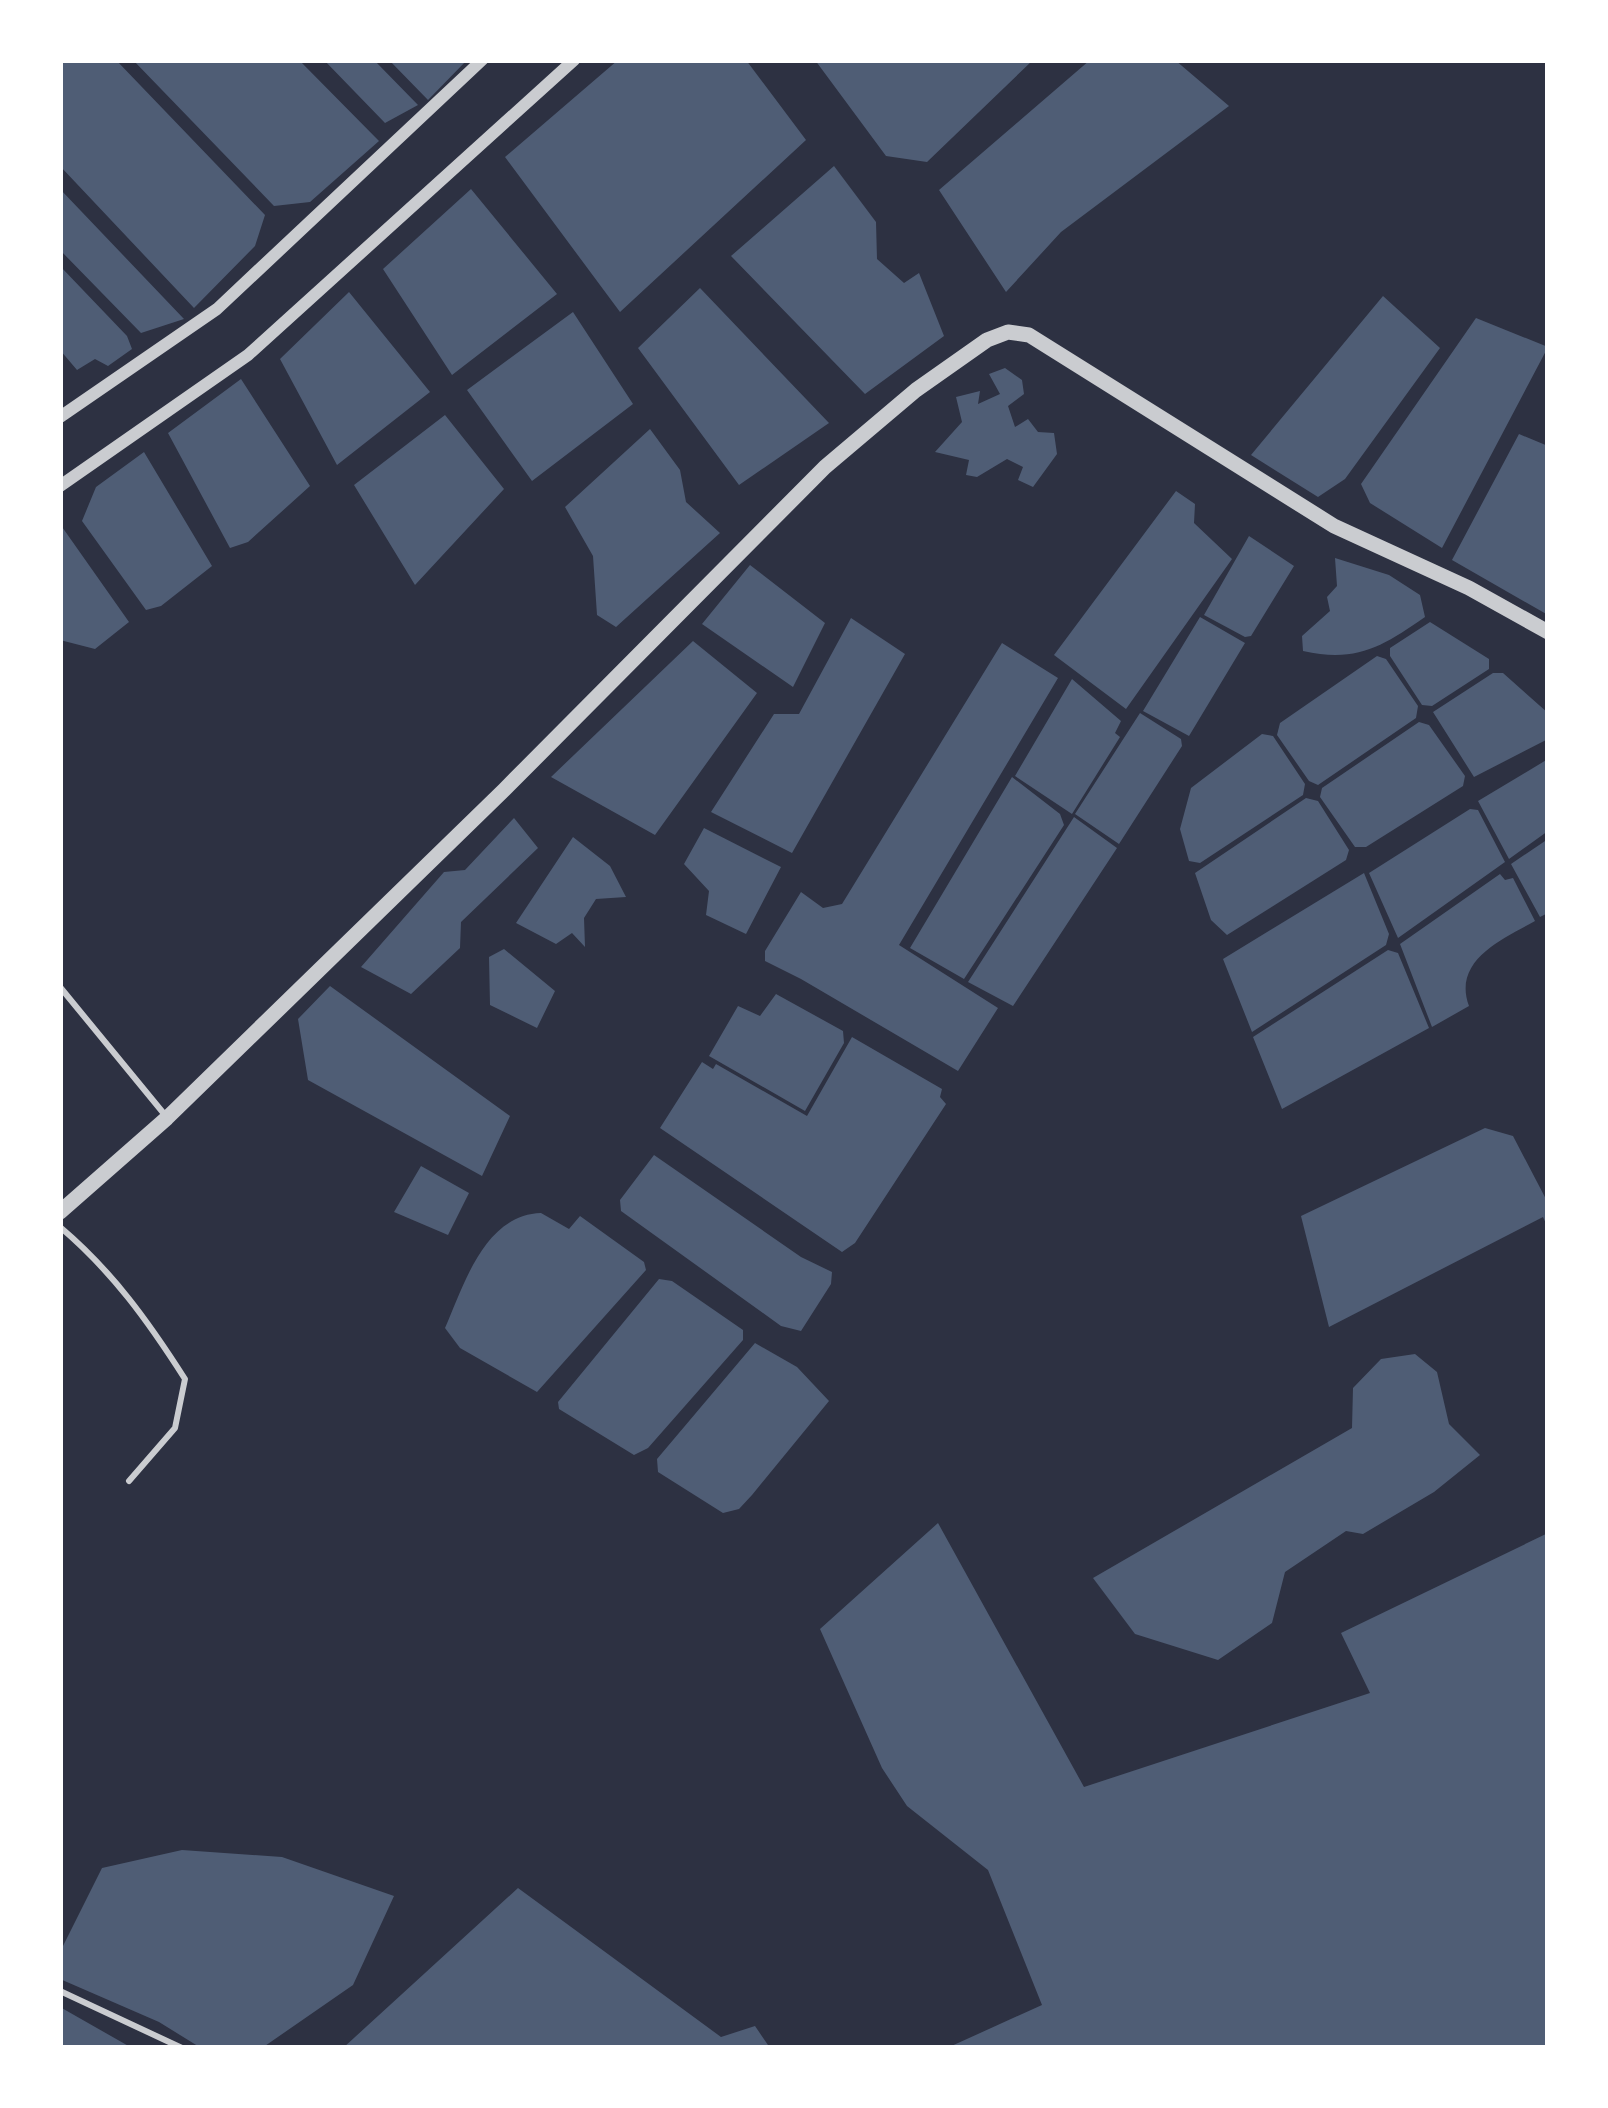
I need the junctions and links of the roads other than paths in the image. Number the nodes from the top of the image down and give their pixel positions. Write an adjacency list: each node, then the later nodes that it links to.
1 (482, 60): 3 (street)
2 (574, 60): 4 (street)
3 (60, 417)
4 (60, 486)
5 (1548, 632): 7 (street)
6 (60, 986): 7 (lane)
7 (167, 1118): 8 (street)
8 (60, 1212)
9 (60, 1227): 10 (lane)
10 (129, 1481)
11 (60, 1991): 12 (lane)
12 (182, 2048)

